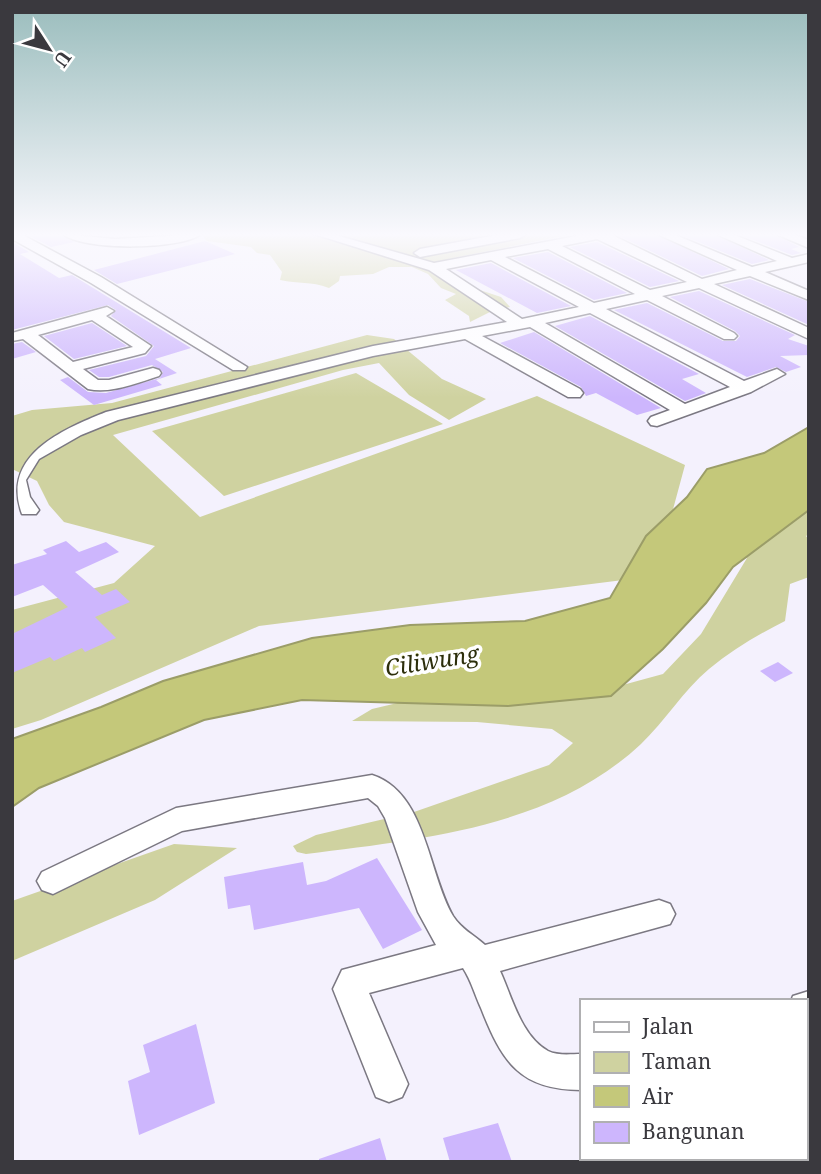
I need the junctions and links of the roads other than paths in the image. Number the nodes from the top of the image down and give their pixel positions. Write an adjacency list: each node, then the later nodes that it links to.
1 (110, 289): 10 (street)
2 (470, 289): 13 (street)
3 (555, 289): 11 (street)
4 (633, 289): 8 (street)
5 (676, 289): 8 (street)
6 (710, 289): 15 (street)
7 (791, 289): 9 (street)
8 (645, 295): 11 (street); 17 (street)
9 (809, 296)
10 (132, 304): 12 (street); 19 (street)
11 (592, 309): 13 (street); 22 (street)
12 (94, 315): 16 (street); 18 (street)
13 (526, 323): 14 (street); 24 (street)
14 (467, 334): 23 (street); 26 (street)
15 (809, 334)
16 (19, 335): 18 (street)
17 (729, 336)
18 (71, 367): 20 (street)
19 (239, 367)
20 (153, 373)
21 (777, 374): 22 (street)
22 (745, 388): 24 (street)
23 (575, 393)
24 (683, 410): 25 (street)
25 (657, 421)
26 (29, 510)
27 (54, 881): 29 (street)
28 (659, 914): 29 (street)
29 (474, 957): 30 (street); 31 (street)
30 (580, 1072)
31 (389, 1084)

